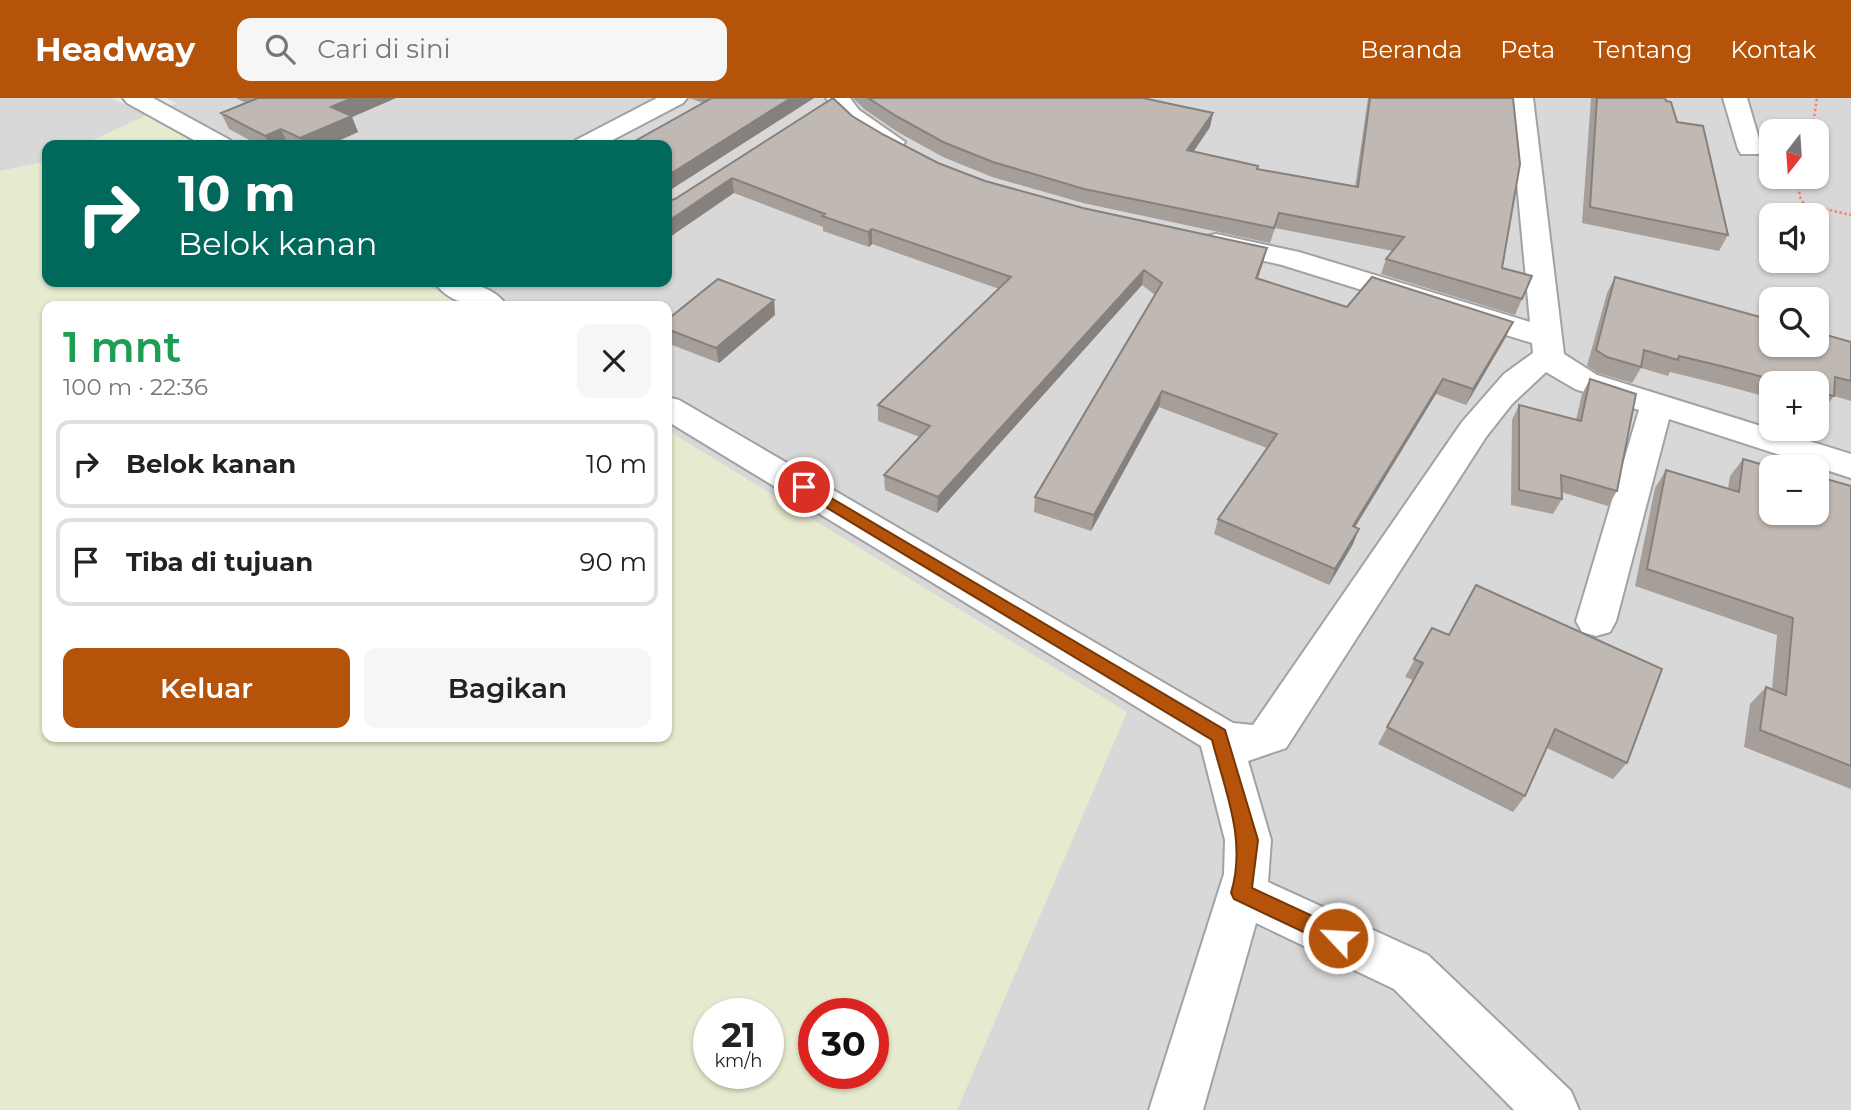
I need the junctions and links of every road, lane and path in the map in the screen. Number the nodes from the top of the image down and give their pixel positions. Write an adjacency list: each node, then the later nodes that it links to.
1 (675, 98): 9 (street)
2 (1521, 98): 17 (street)
3 (1735, 98): 10 (street)
4 (1817, 98): 7 (path)
5 (161, 101): 8 (street)
6 (829, 103): 11 (street)
7 (1814, 119)
8 (214, 140)
9 (595, 140)
10 (1750, 149)
11 (920, 159)
12 (1800, 189): 13 (path)
13 (1851, 215)
14 (1195, 237): 17 (street)
15 (458, 287): 16 (street)
16 (483, 301)
17 (1549, 347): 18 (street); 22 (street)
18 (1657, 404): 20 (street); 21 (street)
19 (672, 410): 22 (street)
20 (1851, 466)
21 (1596, 621)
22 (1219, 736): 23 (street)
23 (1241, 893): 24 (street); 25 (street)
24 (1176, 1110)
25 (1552, 1110)

